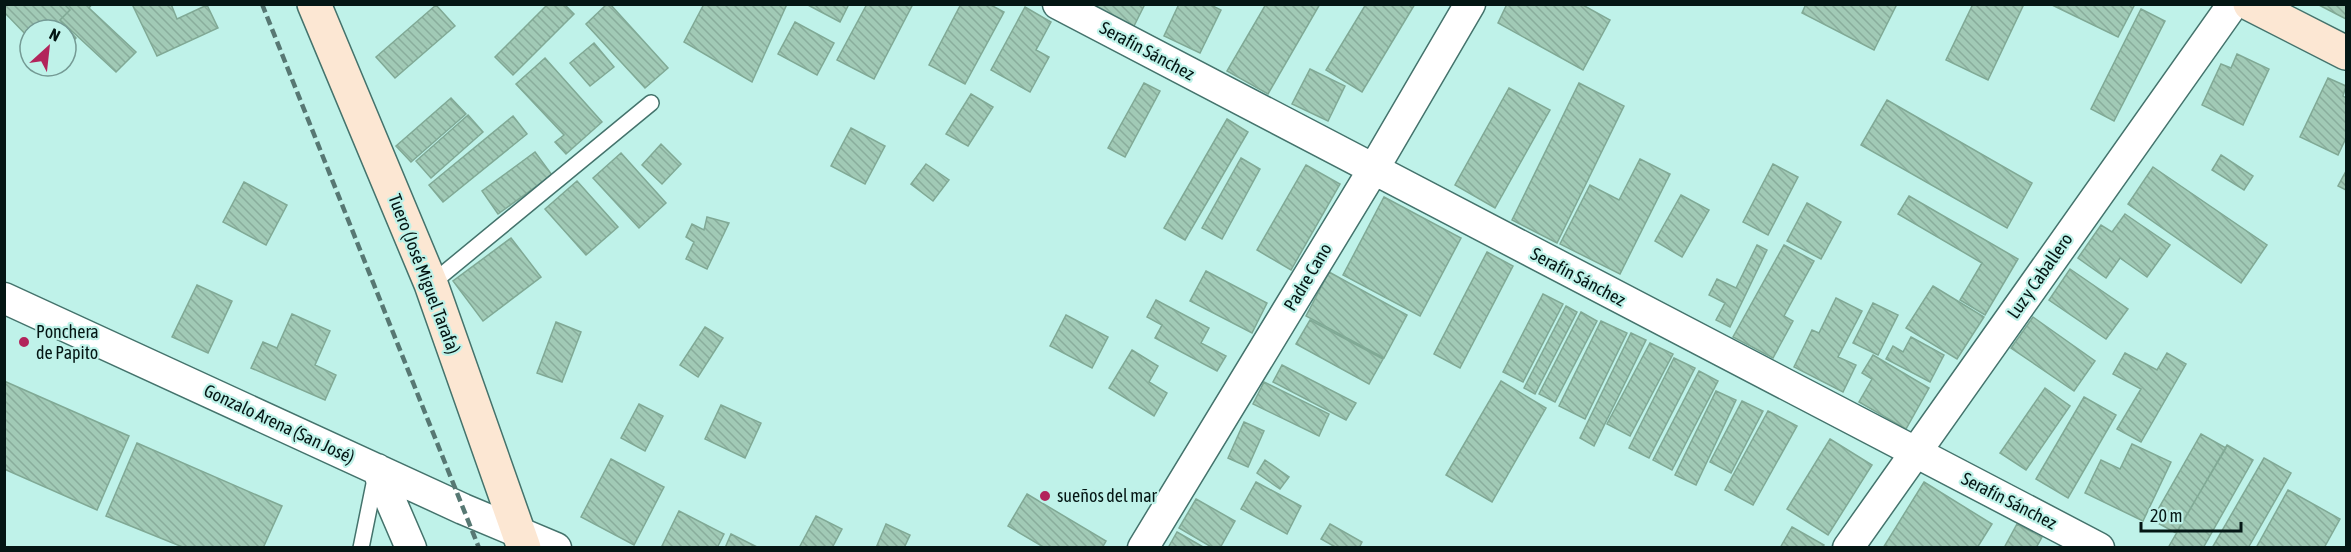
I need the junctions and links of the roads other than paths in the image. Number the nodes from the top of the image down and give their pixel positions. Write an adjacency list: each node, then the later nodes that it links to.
1 (314, 4): 9 (main road, Tuero (José Miguel Tarafa))
2 (1058, 4): 8 (street, Serafín Sánchez)
3 (1470, 4): 8 (street, Padre Cano)
4 (2233, 4): 11 (street, Luz y Caballero)
5 (2250, 4): 6 (main road)
6 (2346, 53)
7 (651, 103): 9 (lane)
8 (1373, 170): 11 (street, Serafín Sánchez); 17 (street, Padre Cano)
9 (431, 285): 13 (main road, Tuero (José Miguel Tarafa))
10 (4, 298): 12 (street, Gonzalo Arena (San José))
11 (1914, 452): 18 (street, Luz y Caballero); 19 (street, Serafín Sánchez)
12 (377, 469): 13 (street, Gonzalo Arena (San José)); 14 (lane); 15 (street)
13 (521, 539): 16 (street, Gonzalo Arena (San José))
14 (361, 548)
15 (411, 548)
16 (556, 548)
17 (1143, 548)
18 (1848, 548)
19 (2099, 548)

